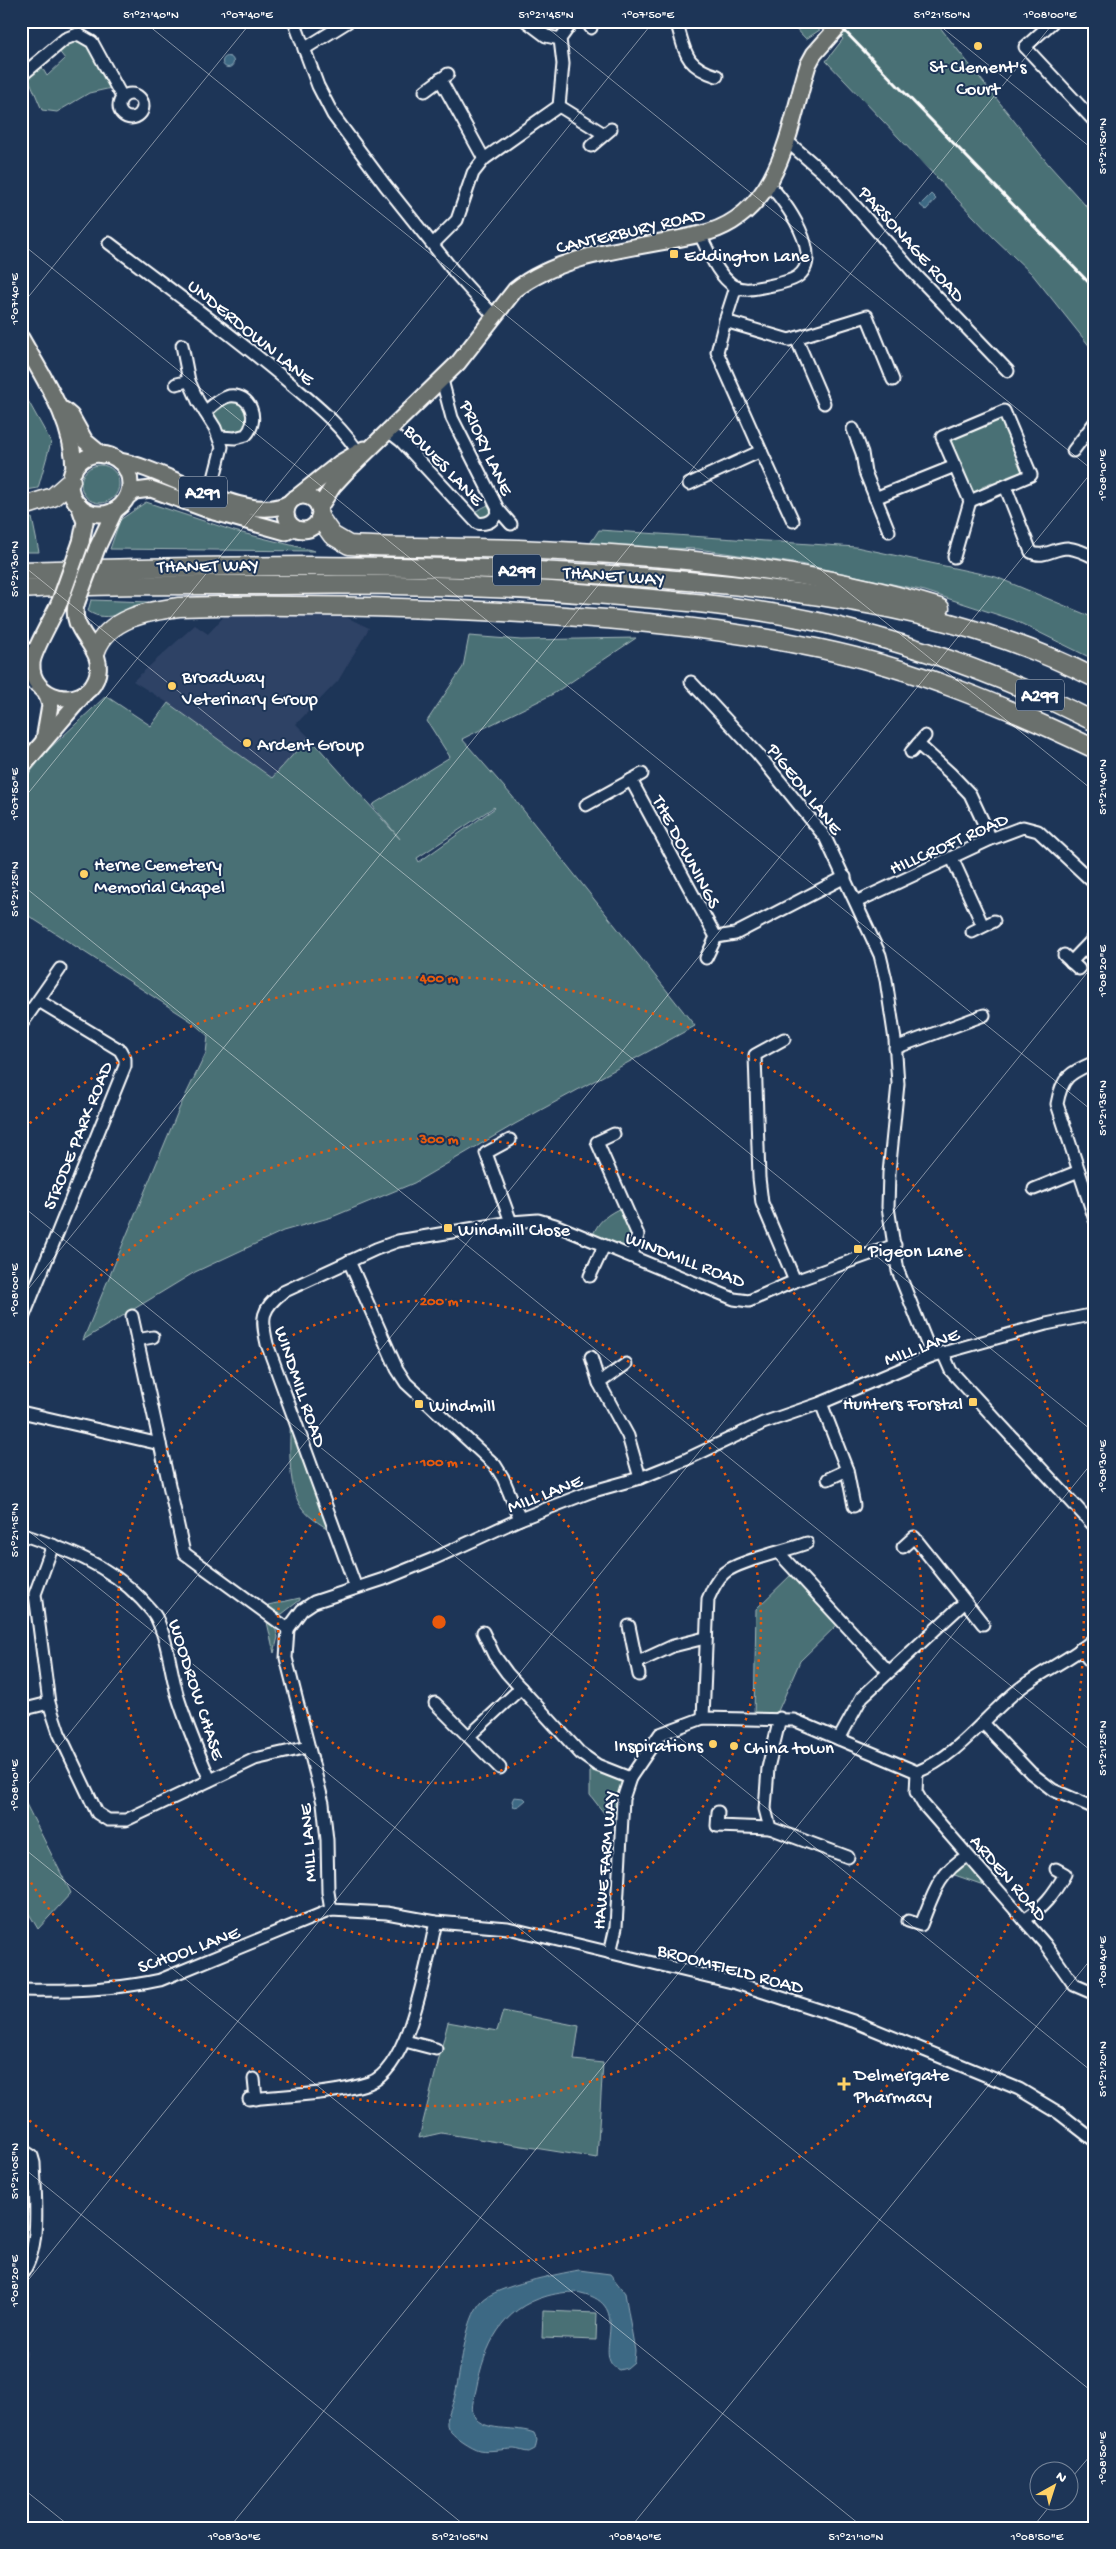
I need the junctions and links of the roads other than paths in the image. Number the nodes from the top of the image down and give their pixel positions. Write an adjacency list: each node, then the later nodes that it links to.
1 (294, 21): 9 (street)
2 (349, 21): 9 (street)
3 (526, 21): 8 (street)
4 (573, 21): 8 (street)
5 (676, 21): 11 (street)
6 (843, 21): 16 (main road, CANTERBURY ROAD)
7 (1054, 21): 15 (street)
8 (560, 39): 14 (street)
9 (304, 49): 22 (street)
10 (21, 76): 13 (street)
11 (717, 76)
12 (425, 90): 18 (street)
13 (122, 97)
14 (559, 106): 17 (street); 18 (street)
15 (1095, 122)
16 (788, 142): 19 (main road, CANTERBURY ROAD); 29 (street, PARSONAGE ROAD)
17 (591, 146)
18 (484, 158): 22 (street)
19 (768, 184): 20 (main road, CANTERBURY ROAD); 23 (street)
20 (700, 235): 23 (street); 24 (main road, CANTERBURY ROAD)
21 (109, 243): 43 (street, UNDERDOWN LANE)
22 (433, 244): 24 (street)
23 (736, 287): 25 (street)
24 (493, 315): 30 (main road, CANTERBURY ROAD)
25 (725, 321): 27 (street); 41 (street)
26 (21, 338): 35 (main road)
27 (796, 338): 31 (street); 34 (street)
28 (182, 345): 32 (street)
29 (1008, 371)
30 (442, 380): 39 (main road, CANTERBURY ROAD); 57 (street, PRIORY LANE)
31 (893, 380)
32 (189, 381): 33 (street); 36 (street)
33 (176, 384)
34 (824, 404)
35 (59, 406): 44 (main road); 47 (main road)
36 (205, 412): 40 (street); 40 (street)
37 (1094, 423): 42 (street)
38 (853, 429): 52 (street)
39 (387, 430): 43 (main road, CANTERBURY ROAD); 57 (street, BOWES LANE)
40 (220, 437): 50 (street)
41 (761, 451): 48 (street); 60 (street)
42 (1073, 451)
43 (360, 454): 53 (main road, CANTERBURY ROAD); 59 (main road, CANTERBURY ROAD)
44 (102, 455): 45 (main road); 47 (main road)
45 (119, 461): 50 (main road, A291); 51 (main road)
46 (954, 466): 49 (street); 52 (street); 54 (street)
47 (72, 476): 55 (main road); 56 (highway)
48 (689, 484)
49 (1005, 486): 54 (street); 65 (street)
50 (210, 494): 53 (main road, A291)
51 (127, 497): 58 (main road); 62 (main road, THANET WAY / A291)
52 (875, 498): 63 (street)
53 (293, 500): 59 (main road); 62 (main road)
54 (970, 501): 64 (street)
55 (79, 505): 58 (main road); 71 (main road, bridge)
56 (21, 507)
57 (498, 509): 61 (street, PRIORY LANE)
58 (115, 510): 72 (main road, bridge)
59 (320, 513): 62 (main road, A291); 70 (highway, A299)
60 (793, 521)
61 (512, 524)
62 (294, 528)
63 (890, 531)
64 (954, 557)
65 (1095, 558)
66 (21, 570): 70 (highway, THANET WAY / A299)
67 (21, 588): 79 (highway, THANET WAY / A299)
68 (414, 608): 69 (highway); 72 (highway, A299); 82 (highway, A299)
69 (361, 622)
70 (1006, 640): 75 (highway, THANET WAY / A299)
71 (40, 643): 73 (street); 77 (main road)
72 (96, 651): 78 (main road)
73 (21, 655)
74 (21, 678): 77 (street)
75 (1095, 678)
76 (691, 682): 89 (street, PIGEON LANE)
77 (44, 691): 78 (main road); 80 (main road)
78 (86, 692): 80 (main road)
79 (1095, 722)
80 (44, 740): 83 (main road)
81 (918, 744): 87 (street)
82 (1095, 749)
83 (21, 768)
84 (642, 774): 85 (street, THE DOWNINGS)
85 (631, 780): 86 (street, THE DOWNINGS); 93 (street, THE DOWNINGS)
86 (586, 805)
87 (990, 839): 88 (street, HILLCROFT ROAD); 90 (street, HILLCROFT ROAD)
88 (952, 858): 91 (street, HILLCROFT ROAD); 92 (street)
89 (845, 876): 91 (street, PIGEON LANE); 93 (street, THE DOWNINGS)
90 (1095, 884)
91 (856, 902): 102 (street, PIGEON LANE)
92 (972, 932)
93 (716, 937): 95 (street, THE DOWNINGS)
94 (1095, 938): 96 (street)
95 (706, 958)
96 (1071, 962)
97 (60, 969): 98 (street)
98 (38, 1000): 100 (street); 118 (street, STRODE PARK ROAD)
99 (984, 1015): 102 (street)
100 (21, 1025)
101 (784, 1039): 115 (street)
102 (895, 1048): 110 (street, PIGEON LANE)
103 (1095, 1062): 106 (street)
104 (614, 1134): 112 (street)
105 (510, 1140): 109 (street)
106 (1079, 1171): 107 (street); 108 (street)
107 (1034, 1189)
108 (1095, 1220)
109 (511, 1222): 111 (street, WINDMILL ROAD); 113 (street, WINDMILL ROAD)
110 (895, 1245): 115 (street, WINDMILL ROAD); 121 (street, PIGEON LANE)
111 (604, 1246): 112 (street, WINDMILL ROAD); 114 (street, WINDMILL ROAD)
112 (632, 1255): 115 (street, WINDMILL ROAD)
113 (349, 1261): 132 (street); 139 (street, WINDMILL ROAD)
114 (590, 1276)
115 (796, 1281)
116 (1095, 1314): 121 (street, MILL LANE)
117 (132, 1316): 120 (street)
118 (21, 1323)
119 (153, 1337): 120 (street)
120 (137, 1340): 127 (street)
121 (937, 1355): 125 (street, MILL LANE); 133 (street, PIGEON LANE)
122 (591, 1357): 124 (street)
123 (626, 1364): 124 (street)
124 (599, 1383): 129 (street)
125 (821, 1403): 128 (street); 129 (street, MILL LANE)
126 (21, 1412): 127 (street)
127 (160, 1444): 143 (street)
128 (847, 1470): 130 (street); 131 (street)
129 (640, 1478): 132 (street, MILL LANE)
130 (828, 1479)
131 (854, 1506)
132 (520, 1519): 139 (street, MILL LANE)
133 (1095, 1527)
134 (21, 1534): 136 (street, WOODROW CHASE)
135 (807, 1543): 138 (street)
136 (52, 1545): 153 (street, WOODROW CHASE); 165 (street, WOODROW CHASE)
137 (903, 1547): 140 (street)
138 (779, 1553): 145 (street); 150 (street)
139 (356, 1588): 143 (street, MILL LANE)
140 (965, 1602): 141 (street); 150 (street)
141 (982, 1624)
142 (628, 1626): 148 (street)
143 (288, 1629): 161 (street, MILL LANE)
144 (483, 1632): 152 (street)
145 (705, 1638): 148 (street); 156 (street)
146 (1095, 1638): 147 (street)
147 (1080, 1649): 149 (street); 158 (street)
148 (636, 1663): 151 (street)
149 (1095, 1667)
150 (888, 1671): 160 (street)
151 (639, 1675)
152 (521, 1688): 159 (street); 164 (street)
153 (49, 1702): 155 (street); 165 (street, WOODROW CHASE)
154 (435, 1703): 159 (street)
155 (21, 1710)
156 (703, 1718): 157 (street, HAWE FARM WAY); 164 (street, HAWE FARM WAY)
157 (780, 1718): 160 (street, HAWE FARM WAY); 168 (street)
158 (983, 1723): 163 (street); 166 (street)
159 (469, 1736): 162 (street)
160 (840, 1739): 163 (street, HAWE FARM WAY)
161 (308, 1747): 165 (street, WOODROW CHASE); 172 (street, MILL LANE)
162 (500, 1768)
163 (917, 1772): 169 (street, ARDEN ROAD)
164 (630, 1778): 176 (street, HAWE FARM WAY)
165 (210, 1780)
166 (1095, 1808)
167 (718, 1812): 168 (street)
168 (770, 1828): 170 (street)
169 (967, 1856): 173 (street, ARDEN ROAD); 174 (street)
170 (848, 1857)
171 (1056, 1869): 173 (street)
172 (331, 1910): 175 (street, BROOMFIELD ROAD); 177 (street, SCHOOL LANE)
173 (1024, 1920): 178 (street, ARDEN ROAD)
174 (908, 1921)
175 (436, 1922): 176 (street, BROOMFIELD ROAD); 179 (street)
176 (610, 1953): 182 (street, BROOMFIELD ROAD)
177 (21, 1990)
178 (1095, 1994)
179 (406, 2041): 180 (street); 181 (street)
180 (436, 2049)
181 (254, 2079)
182 (1095, 2141)
183 (21, 2149): 184 (street)
184 (21, 2275)

